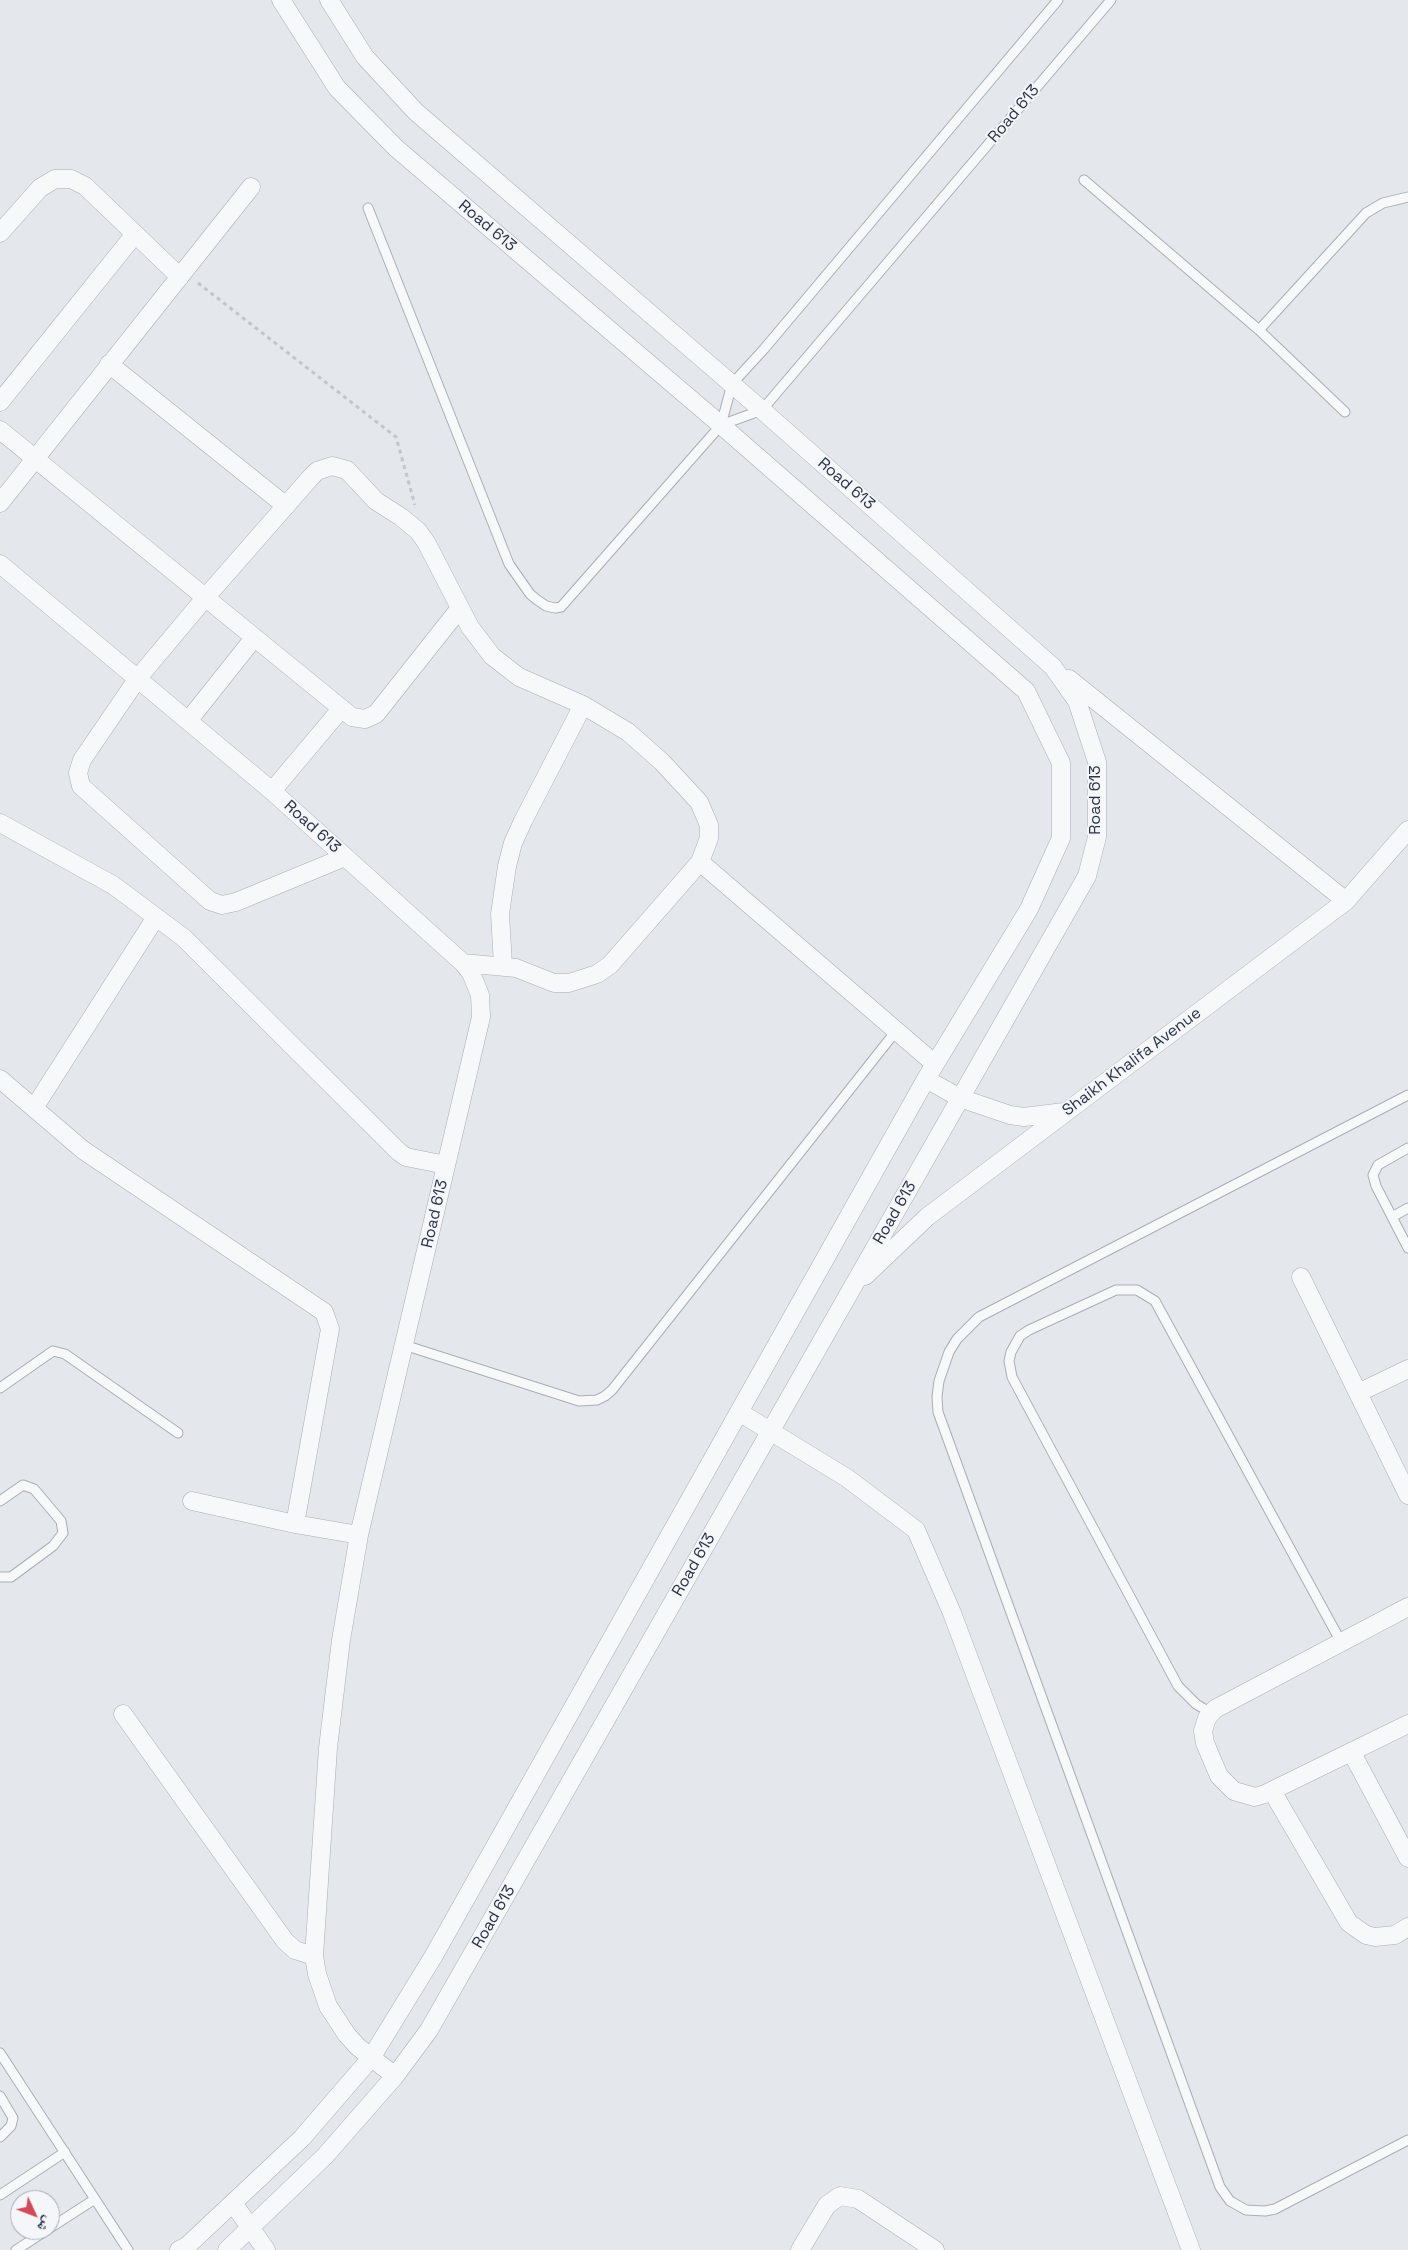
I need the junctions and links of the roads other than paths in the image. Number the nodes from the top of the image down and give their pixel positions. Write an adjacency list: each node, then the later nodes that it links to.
1 (281, 0): 18 (street, Road 613)
2 (329, 0): 14 (street, Road 613)
3 (1058, 0): 14 (lane)
4 (1111, 0): 16 (lane, Road 613)
5 (1084, 180): 12 (lane)
6 (251, 187): 11 (street)
7 (1408, 197): 12 (lane)
8 (368, 208): 18 (lane)
9 (0, 233): 10 (street)
10 (135, 234): 11 (street); 15 (street)
11 (182, 274): 13 (street)
12 (1259, 330): 17 (lane)
13 (110, 364): 20 (street); 22 (street)
14 (732, 384): 16 (street, Road 613); 18 (lane)
15 (3, 392)
16 (762, 410): 18 (lane, Road 613); 27 (street, Road 613)
17 (1345, 412)
18 (721, 425): 42 (street, Road 613)
19 (0, 430): 20 (street)
20 (35, 458): 21 (street); 24 (street)
21 (0, 503)
22 (286, 506): 24 (street); 25 (street)
23 (0, 564): 28 (street, Road 613)
24 (205, 598): 26 (street); 28 (street)
25 (460, 608): 29 (street); 30 (street)
26 (254, 638): 30 (street); 31 (street)
27 (1053, 667): 37 (street); 46 (street, Road 613)
28 (138, 678): 31 (street, Road 613); 35 (street)
29 (583, 704): 36 (street); 40 (street)
30 (341, 709): 32 (street)
31 (188, 721): 32 (street, Road 613)
32 (272, 791): 35 (street, Road 613)
33 (1, 826): 38 (street)
34 (1408, 830): 37 (street, Shaikh Khalifa Avenue)
35 (345, 857): 39 (street, Road 613)
36 (700, 862): 40 (street); 41 (street)
37 (1346, 901): 48 (street, Shaikh Khalifa Avenue)
38 (156, 917): 47 (street); 50 (street)
39 (463, 963): 40 (street); 50 (street, Road 613)
40 (503, 965)
41 (896, 1031): 42 (street); 56 (lane)
42 (935, 1064): 44 (street, Road 613)
43 (0, 1079): 47 (street)
44 (926, 1079): 46 (street); 60 (street, Road 613)
45 (1408, 1095): 85 (lane)
46 (960, 1098): 48 (street); 55 (street, Road 613)
47 (34, 1108): 66 (street)
48 (1064, 1112): 55 (street, Shaikh Khalifa Avenue)
49 (1408, 1148): 52 (lane)
50 (446, 1165): 56 (street, Road 613)
51 (1408, 1208): 52 (lane)
52 (1392, 1217): 53 (lane)
53 (1408, 1248)
54 (1301, 1277): 59 (street)
55 (851, 1290): 61 (street, Road 613)
56 (404, 1345): 67 (street, Road 613)
57 (1408, 1369): 59 (street)
58 (0, 1388): 62 (lane)
59 (1358, 1393): 63 (street)
60 (739, 1412): 61 (street); 80 (street, Road 613)
61 (771, 1431): 82 (street, Road 613); 100 (street)
62 (178, 1433)
63 (1408, 1495)
64 (192, 1500): 66 (street)
65 (0, 1501): 68 (lane)
66 (295, 1524): 67 (street)
67 (359, 1534): 78 (street, Road 613)
68 (0, 1576)
69 (1408, 1607): 70 (street)
70 (1341, 1642): 71 (street); 71 (lane)
71 (1211, 1713): 75 (street)
72 (123, 1714): 78 (street)
73 (1408, 1724): 74 (street)
74 (1352, 1753): 75 (street); 76 (street)
75 (1272, 1791): 77 (street)
76 (1408, 1858)
77 (1408, 1927)
78 (314, 1956): 80 (street, Road 613)
79 (0, 2053): 81 (lane)
80 (371, 2058): 82 (street, Road 613); 89 (street, Road 613)
81 (4, 2069): 86 (lane)
82 (395, 2076): 91 (street, Road 613)
83 (0, 2096): 84 (lane)
84 (0, 2137)
85 (1408, 2140)
86 (65, 2152): 87 (lane); 88 (lane)
87 (0, 2195)
88 (95, 2199): 90 (lane); 94 (lane)
89 (233, 2202): 91 (street); 95 (street, Road 613)
90 (60, 2222)
91 (250, 2228): 96 (street, Road 613); 97 (street)
92 (32, 2240): 93 (lane)
93 (16, 2250)
94 (128, 2250)
95 (179, 2250)
96 (227, 2250)
97 (266, 2250)
98 (800, 2250): 99 (street)
99 (936, 2250)
100 (1191, 2250)

